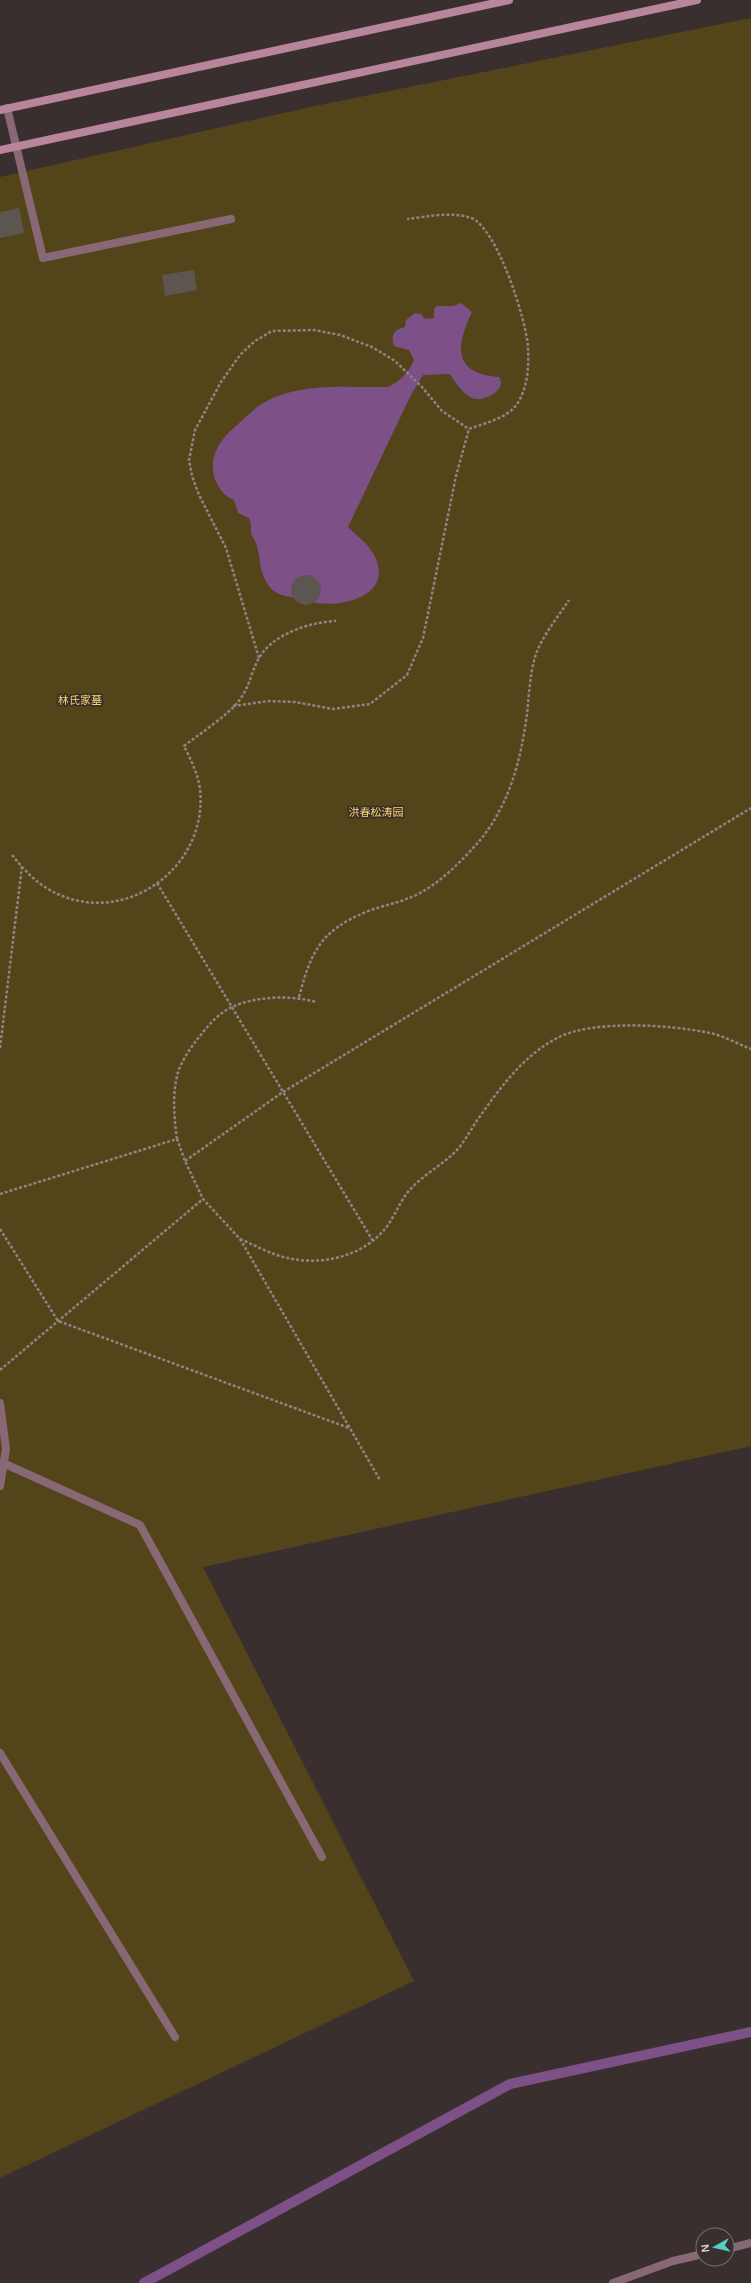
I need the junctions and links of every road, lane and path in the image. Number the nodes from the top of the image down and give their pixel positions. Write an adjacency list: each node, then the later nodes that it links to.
1 (509, 0): 3 (street)
2 (697, 0): 4 (street)
3 (4, 109): 4 (street)
4 (16, 146): 5 (street); 6 (street)
5 (0, 150)
6 (232, 219)
7 (407, 219): 8 (path)
8 (469, 429): 11 (path); 12 (path)
9 (569, 600): 17 (path)
10 (336, 620): 11 (path)
11 (259, 658): 12 (path)
12 (234, 706): 16 (path)
13 (751, 808): 22 (path)
14 (12, 855): 15 (path)
15 (22, 866): 16 (path); 20 (path)
16 (157, 883): 19 (path)
17 (298, 997): 18 (path); 19 (path)
18 (316, 1002)
19 (232, 1007): 22 (path); 23 (path)
20 (0, 1048)
21 (751, 1048): 29 (path)
22 (283, 1092): 24 (path); 29 (path)
23 (178, 1139): 24 (path); 25 (path)
24 (185, 1160): 26 (path)
25 (0, 1194)
26 (203, 1199): 28 (path); 30 (path)
27 (0, 1229): 30 (path)
28 (240, 1239): 29 (path); 33 (path)
29 (373, 1241)
30 (58, 1321): 31 (path); 33 (path)
31 (0, 1370)
32 (0, 1403): 34 (street)
33 (350, 1428): 35 (path)
34 (4, 1463): 36 (street); 38 (street)
35 (380, 1480)
36 (0, 1486)
37 (0, 1753): 39 (street)
38 (322, 1857)
39 (175, 2037)
40 (751, 2244): 41 (street)
41 (735, 2247)
42 (695, 2256): 43 (street)
43 (613, 2283)

